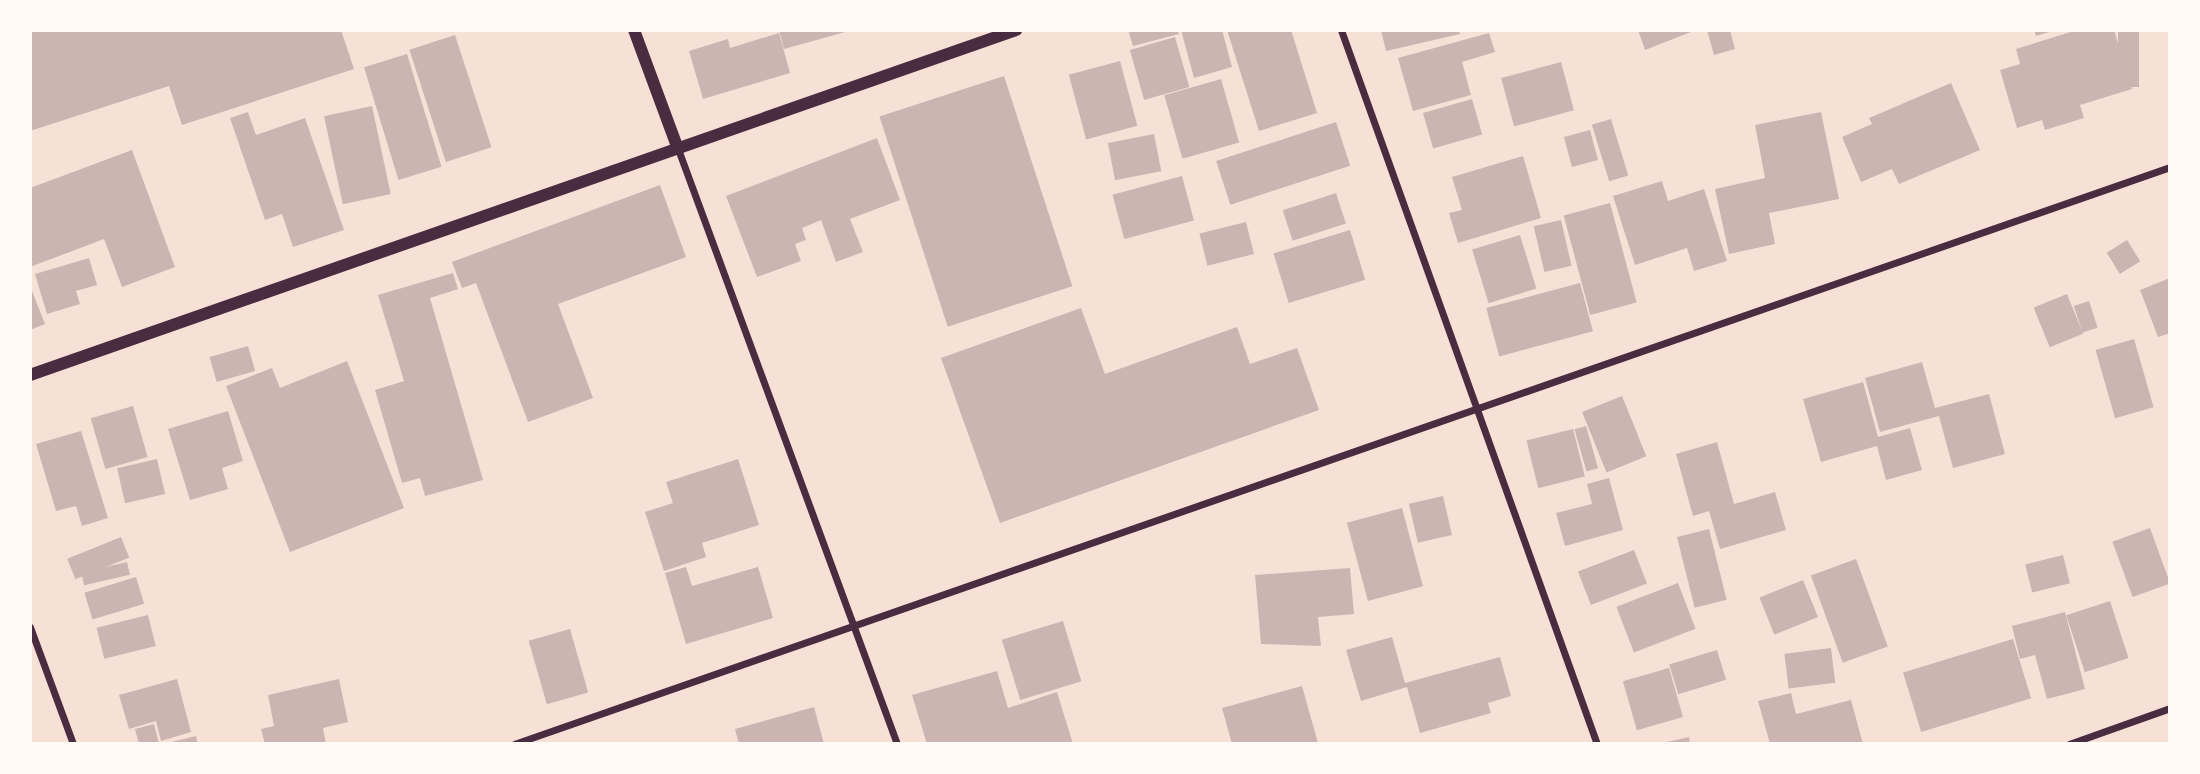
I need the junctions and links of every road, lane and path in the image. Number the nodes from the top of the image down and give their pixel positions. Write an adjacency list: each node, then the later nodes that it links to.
1 (634, 30): 4 (street)
2 (1016, 30): 4 (street)
3 (1340, 30): 7 (street)
4 (678, 149): 6 (street); 9 (street)
5 (2170, 167): 7 (street)
6 (30, 375)
7 (1475, 407): 9 (street); 14 (street)
8 (30, 626): 11 (street)
9 (856, 626): 12 (street); 13 (street)
10 (2170, 708): 15 (street)
11 (73, 744)
12 (514, 744)
13 (897, 744)
14 (1597, 744)
15 (2070, 744)

